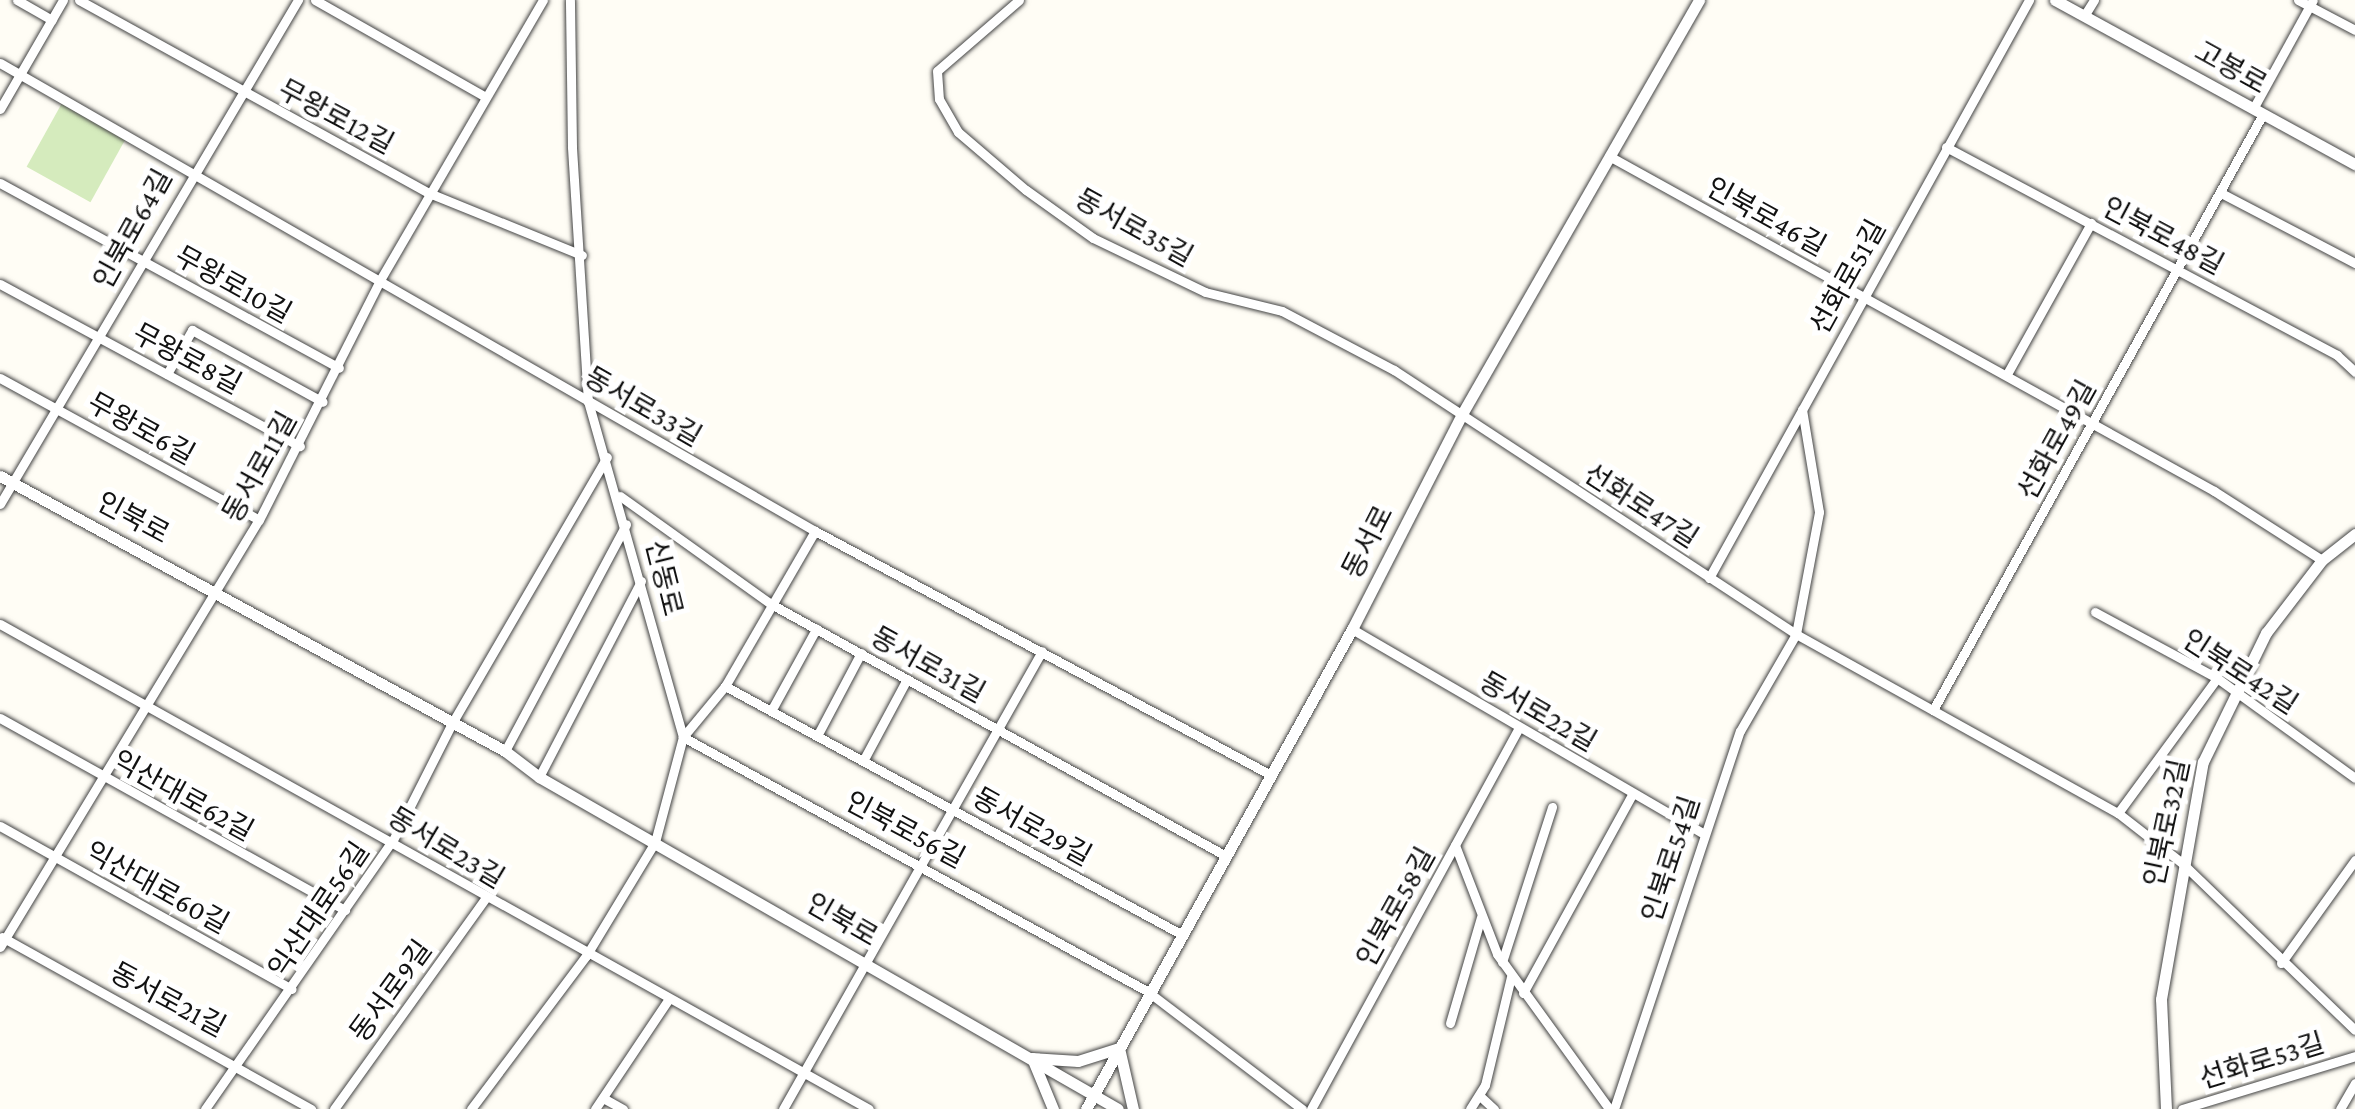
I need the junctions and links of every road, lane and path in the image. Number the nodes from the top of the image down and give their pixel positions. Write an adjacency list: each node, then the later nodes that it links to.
1 (17, 0): 16 (street)
2 (64, 0): 16 (street)
3 (78, 0): 20 (street, 무왕로12길)
4 (298, 0): 20 (street, 인북로64길)
5 (314, 0): 21 (street)
6 (543, 0): 21 (street, 동서로11길)
7 (570, 0): 32 (street, 신동로)
8 (1020, 0): 49 (street, 동서로35길)
9 (1698, 0): 25 (street, 동서로)
10 (2029, 0): 24 (street, 선화로51길)
11 (2055, 0): 15 (street, 고봉로)
12 (2094, 0): 15 (street)
13 (2298, 0): 14 (street)
14 (2311, 3): 17 (street); 23 (street, 선화로49길)
15 (2084, 16): 23 (street, 고봉로)
16 (52, 20): 19 (street)
17 (2355, 30)
18 (0, 64): 19 (street, 동서로33길)
19 (19, 74): 22 (street); 27 (street, 동서로33길)
20 (243, 92): 27 (street, 인북로64길); 29 (street, 무왕로12길)
21 (482, 95): 29 (street, 동서로11길)
22 (0, 109)
23 (2258, 112): 26 (street, 고봉로); 30 (street, 선화로49길)
24 (1946, 147): 31 (street, 인북로48길); 38 (street, 선화로51길)
25 (1609, 156): 38 (street, 인북로46길); 49 (street, 동서로)
26 (2355, 164)
27 (191, 172): 33 (street, 인북로64길); 36 (street, 동서로33길)
28 (0, 183): 33 (street, 무왕로10길)
29 (430, 193): 32 (street, 무왕로12길); 36 (street, 동서로11길)
30 (2221, 193): 34 (street); 35 (street, 선화로49길)
31 (2091, 223): 35 (street, 인북로48길); 43 (street)
32 (582, 255): 46 (street, 신동로)
33 (142, 260): 39 (street, 인북로64길); 40 (street, 무왕로10길)
34 (2355, 263)
35 (2178, 270): 41 (street, 인북로48길); 50 (street, 선화로49길)
36 (380, 280): 40 (street, 동서로11길); 46 (street, 동서로33길)
37 (0, 284): 39 (street, 무왕로8길)
38 (1863, 296): 43 (street, 인북로46길); 48 (street, 선화로51길)
39 (98, 336): 42 (street, 무왕로8길); 47 (street, 인북로64길)
40 (339, 368): 45 (street, 동서로11길)
41 (2355, 372)
42 (167, 374): 45 (street); 51 (street, 무왕로8길)
43 (2008, 374): 50 (street, 인북로46길)
44 (0, 378): 47 (street, 무왕로6길)
45 (323, 402): 51 (street, 동서로11길)
46 (588, 402): 52 (street, 신동로); 59 (street, 동서로33길)
47 (56, 408): 54 (street, 인북로64길); 57 (street, 무왕로6길)
48 (1802, 409): 62 (street, 선화로51길); 70 (street)
49 (1462, 414): 62 (street, 선화로47길); 69 (street, 동서로)
50 (2093, 422): 61 (street, 인북로46길); 78 (street, 선화로49길)
51 (300, 446): 57 (street, 동서로11길)
52 (608, 456): 55 (street, 신동로); 81 (street)
53 (0, 476): 54 (street, 인북로)
54 (12, 482): 56 (street, 인북로64길); 64 (street, 인북로)
55 (620, 496): 58 (street, 신동로); 65 (street, 동서로31길)
56 (0, 504)
57 (259, 520): 64 (street, 동서로11길)
58 (627, 523): 63 (street, 신동로); 86 (street)
59 (815, 532): 65 (street); 71 (street, 동서로33길)
60 (2355, 534): 61 (street, 인북로32길)
61 (2322, 560): 76 (street, 인북로32길)
62 (1710, 578): 70 (street, 선화로47길)
63 (641, 581): 85 (street, 신동로); 90 (street)
64 (214, 588): 77 (street, 동서로11길); 81 (street, 인북로)
65 (772, 604): 68 (street, 동서로31길); 75 (street)
66 (2095, 612): 73 (street, 인북로42길)
67 (0, 624): 77 (street, 동서로23길)
68 (816, 628): 72 (street, 동서로31길); 79 (street)
69 (1352, 629): 82 (street, 동서로22길); 88 (street, 동서로)
70 (1796, 634): 78 (street, 선화로47길); 97 (street, 인북로54길)
71 (1042, 651): 83 (street); 88 (street, 동서로33길)
72 (860, 653): 74 (street, 동서로31길); 84 (street)
73 (2217, 678): 76 (street, 인북로42길); 95 (street)
74 (907, 679): 83 (street, 동서로31길); 87 (street)
75 (724, 686): 79 (street, 동서로29길); 85 (street)
76 (2236, 691): 91 (street, 인북로42길); 105 (street, 인북로32길)
77 (142, 704): 89 (street, 동서로11길); 98 (street, 동서로23길)
78 (1933, 710): 95 (street, 선화로47길)
79 (771, 711): 84 (street, 동서로29길)
80 (0, 718): 89 (street, 익산대로62길)
81 (451, 725): 86 (street, 인북로); 98 (street, 익산대로56길)
82 (1520, 727): 92 (street, 동서로22길); 100 (street, 인북로58길)
83 (1000, 731): 94 (street); 102 (street, 동서로31길)
84 (817, 736): 87 (street, 동서로29길)
85 (683, 737): 99 (street, 신동로); 104 (street, 인북로56길)
86 (504, 751): 90 (street, 인북로)
87 (863, 761): 94 (street, 동서로29길)
88 (1271, 775): 102 (street, 동서로)
89 (100, 776): 101 (street, 동서로11길); 107 (street, 익산대로62길)
90 (540, 777): 99 (street, 인북로)
91 (2355, 778)
92 (1633, 793): 97 (street, 동서로22길); 118 (street)
93 (1552, 807): 112 (street)
94 (954, 810): 104 (street); 109 (street, 동서로29길)
95 (2118, 814): 105 (street, 선화로47길)
96 (0, 826): 101 (street, 익산대로60길)
97 (1702, 833): 147 (street, 인북로54길)
98 (393, 840): 106 (street, 동서로23길); 107 (street, 익산대로56길)
99 (655, 842): 111 (street, 신동로); 114 (street, 인북로)
100 (1455, 845): 108 (street); 144 (street, 인북로58길)
101 (53, 856): 110 (street, 동서로11길); 116 (street, 익산대로60길)
102 (1226, 856): 109 (street, 동서로)
103 (2355, 860): 113 (street)
104 (922, 863): 114 (street); 117 (street, 인북로56길)
105 (2182, 864): 113 (street, 선화로47길); 148 (street, 인북로32길)
106 (484, 898): 111 (street, 동서로23길); 133 (street, 동서로9길)
107 (345, 910): 116 (street, 익산대로56길)
108 (1480, 917): 112 (street); 120 (street)
109 (1179, 932): 117 (street, 동서로)
110 (2, 941): 125 (street, 동서로21길)
111 (586, 956): 119 (street, 동서로23길); 134 (street, 신동로)
112 (1502, 962): 115 (street)
113 (2281, 963): 121 (street, 선화로47길)
114 (868, 964): 124 (street, 인북로); 126 (street)
115 (1511, 977): 118 (street); 129 (street)
116 (292, 989): 125 (street, 익산대로56길)
117 (1147, 991): 122 (street, 동서로); 143 (street, 인북로56길)
118 (1523, 993): 147 (street)
119 (668, 1000): 126 (street, 동서로23길); 130 (street)
120 (1450, 1024)
121 (2355, 1030)
122 (1119, 1048): 124 (street); 128 (street, 동서로); 142 (street)
123 (2355, 1056): 149 (street, 선화로53길)
124 (1032, 1058): 128 (street, 인북로); 139 (street)
125 (238, 1063): 131 (street, 익산대로56길); 132 (street, 동서로21길)
126 (803, 1073): 137 (street); 138 (street, 동서로23길)
127 (2355, 1083): 150 (street, 선화로53길)
128 (1096, 1095): 140 (street, 동서로); 141 (street, 인북로)
129 (1480, 1097): 145 (street); 146 (street)
130 (603, 1098): 135 (street); 136 (street)
131 (206, 1109)
132 (311, 1109)
133 (334, 1109)
134 (472, 1109)
135 (594, 1109)
136 (623, 1109)
137 (784, 1109)
138 (869, 1109)
139 (1052, 1109)
140 (1086, 1109)
141 (1118, 1109)
142 (1132, 1109)
143 (1302, 1109)
144 (1311, 1109)
145 (1470, 1109)
146 (1494, 1109)
147 (1612, 1109)
148 (2166, 1109)
149 (2182, 1109)
150 (2340, 1109)

